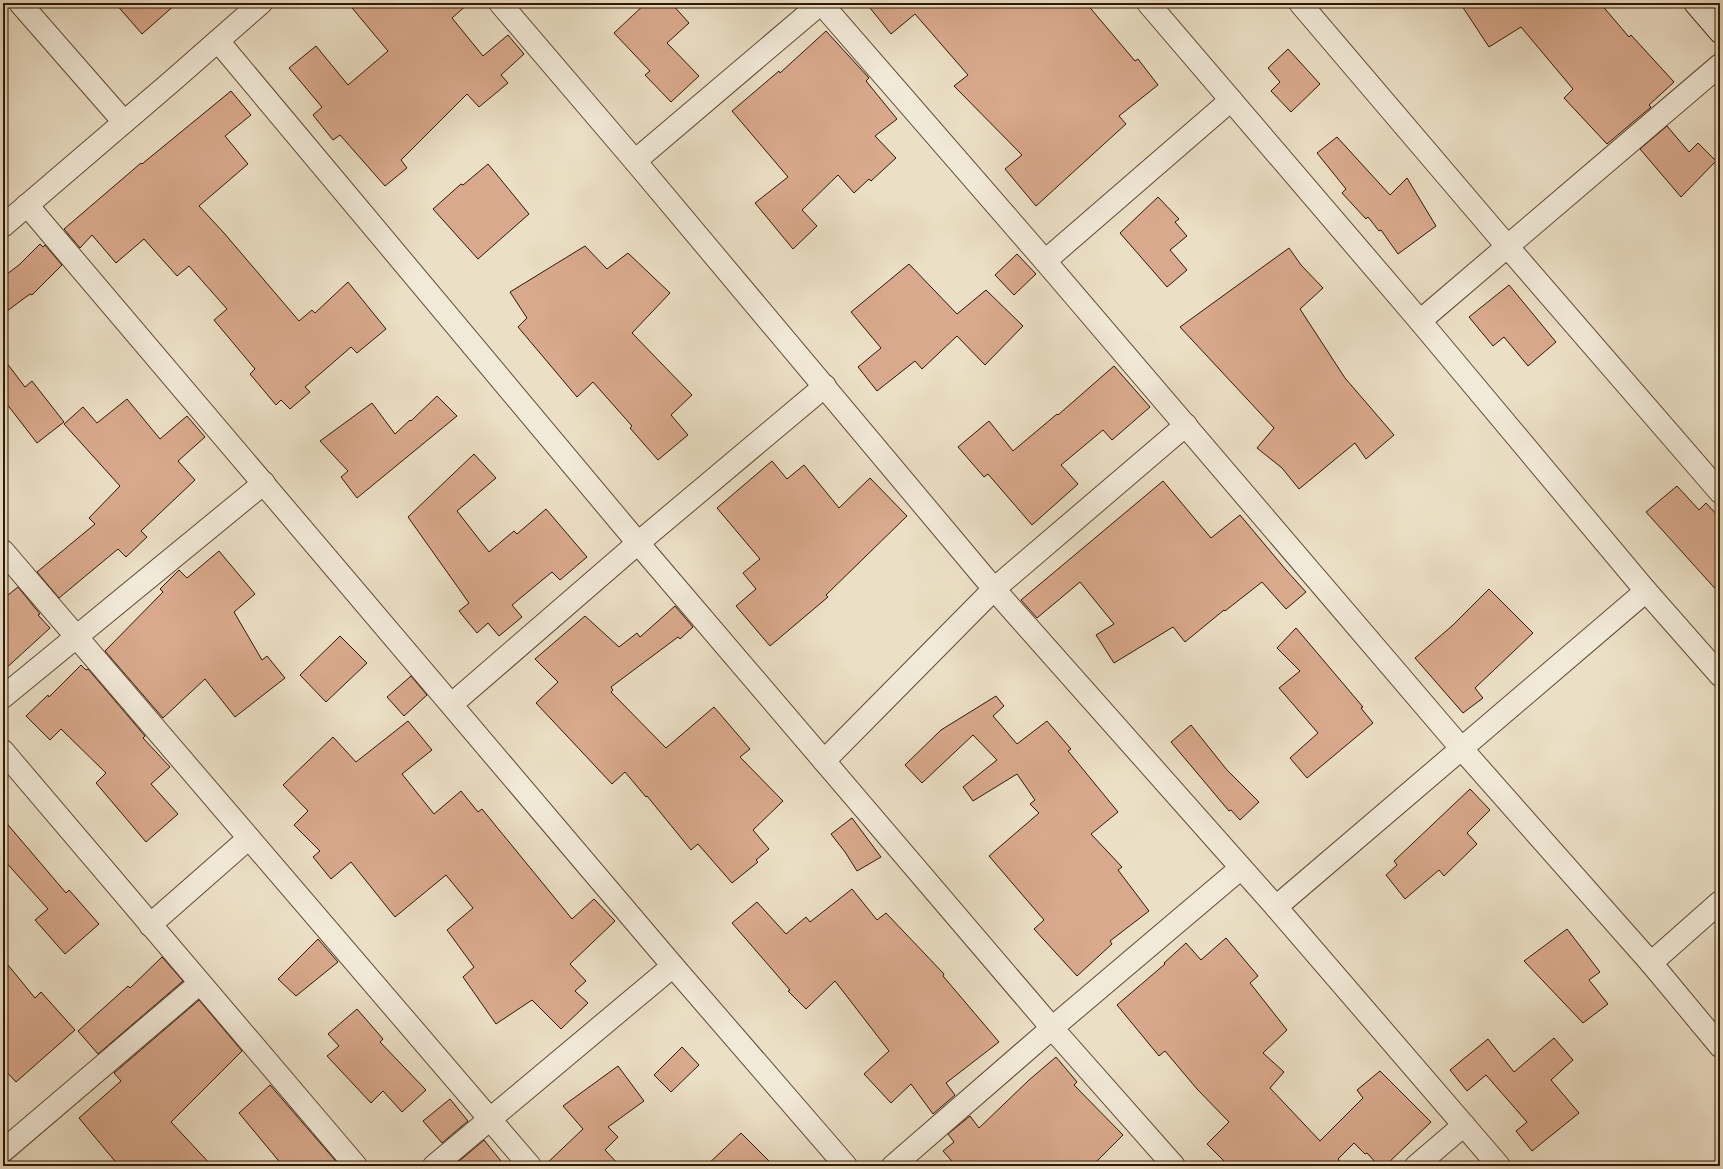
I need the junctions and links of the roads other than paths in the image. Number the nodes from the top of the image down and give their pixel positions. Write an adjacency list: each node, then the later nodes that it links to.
1 (20, 3): 12 (street)
2 (261, 3): 9 (street)
3 (500, 3): 13 (street)
4 (821, 3): 13 (street); 17 (street)
5 (1148, 3): 11 (street)
6 (1300, 3): 16 (street)
7 (1695, 3): 8 (street)
8 (1720, 32)
9 (218, 40): 12 (street); 23 (street)
10 (1720, 65): 16 (street)
11 (1231, 100): 17 (street); 18 (street)
12 (124, 122): 14 (street)
13 (635, 161): 19 (street)
14 (27, 205): 15 (street); 21 (street)
15 (3, 226)
16 (1507, 246): 18 (street); 22 (street)
17 (1046, 261): 20 (street)
18 (1420, 321): 26 (street)
19 (825, 386): 23 (street); 25 (street)
20 (1186, 425): 25 (street); 31 (street)
21 (264, 482): 27 (street); 30 (street)
22 (1720, 492)
23 (638, 542): 30 (street); 33 (street)
24 (3, 551): 27 (street)
25 (994, 589): 33 (street); 35 (street)
26 (1646, 591): 28 (street); 31 (street)
27 (76, 636): 29 (street); 34 (street)
28 (1720, 674)
29 (3, 697)
30 (452, 704): 40 (street)
31 (1461, 748): 37 (street); 39 (street)
32 (3, 751): 38 (street)
33 (824, 761): 42 (street)
34 (249, 838): 38 (street); 44 (street)
35 (1241, 868): 37 (street); 42 (street)
36 (1720, 902): 39 (street)
37 (1276, 907): 45 (street)
38 (150, 925): 41 (street)
39 (1651, 962): 43 (street)
40 (673, 966): 44 (street); 52 (street)
41 (200, 983): 46 (street); 49 (street)
42 (1052, 1028): 53 (street); 54 (street)
43 (1720, 1046)
44 (490, 1119): 50 (street); 51 (street)
45 (1464, 1125): 55 (street); 56 (street)
46 (3, 1151)
47 (3, 1161): 48 (street)
48 (8, 1166)
49 (356, 1166)
50 (434, 1166)
51 (530, 1166)
52 (846, 1166)
53 (893, 1166)
54 (1174, 1166)
55 (1416, 1166)
56 (1499, 1166)

